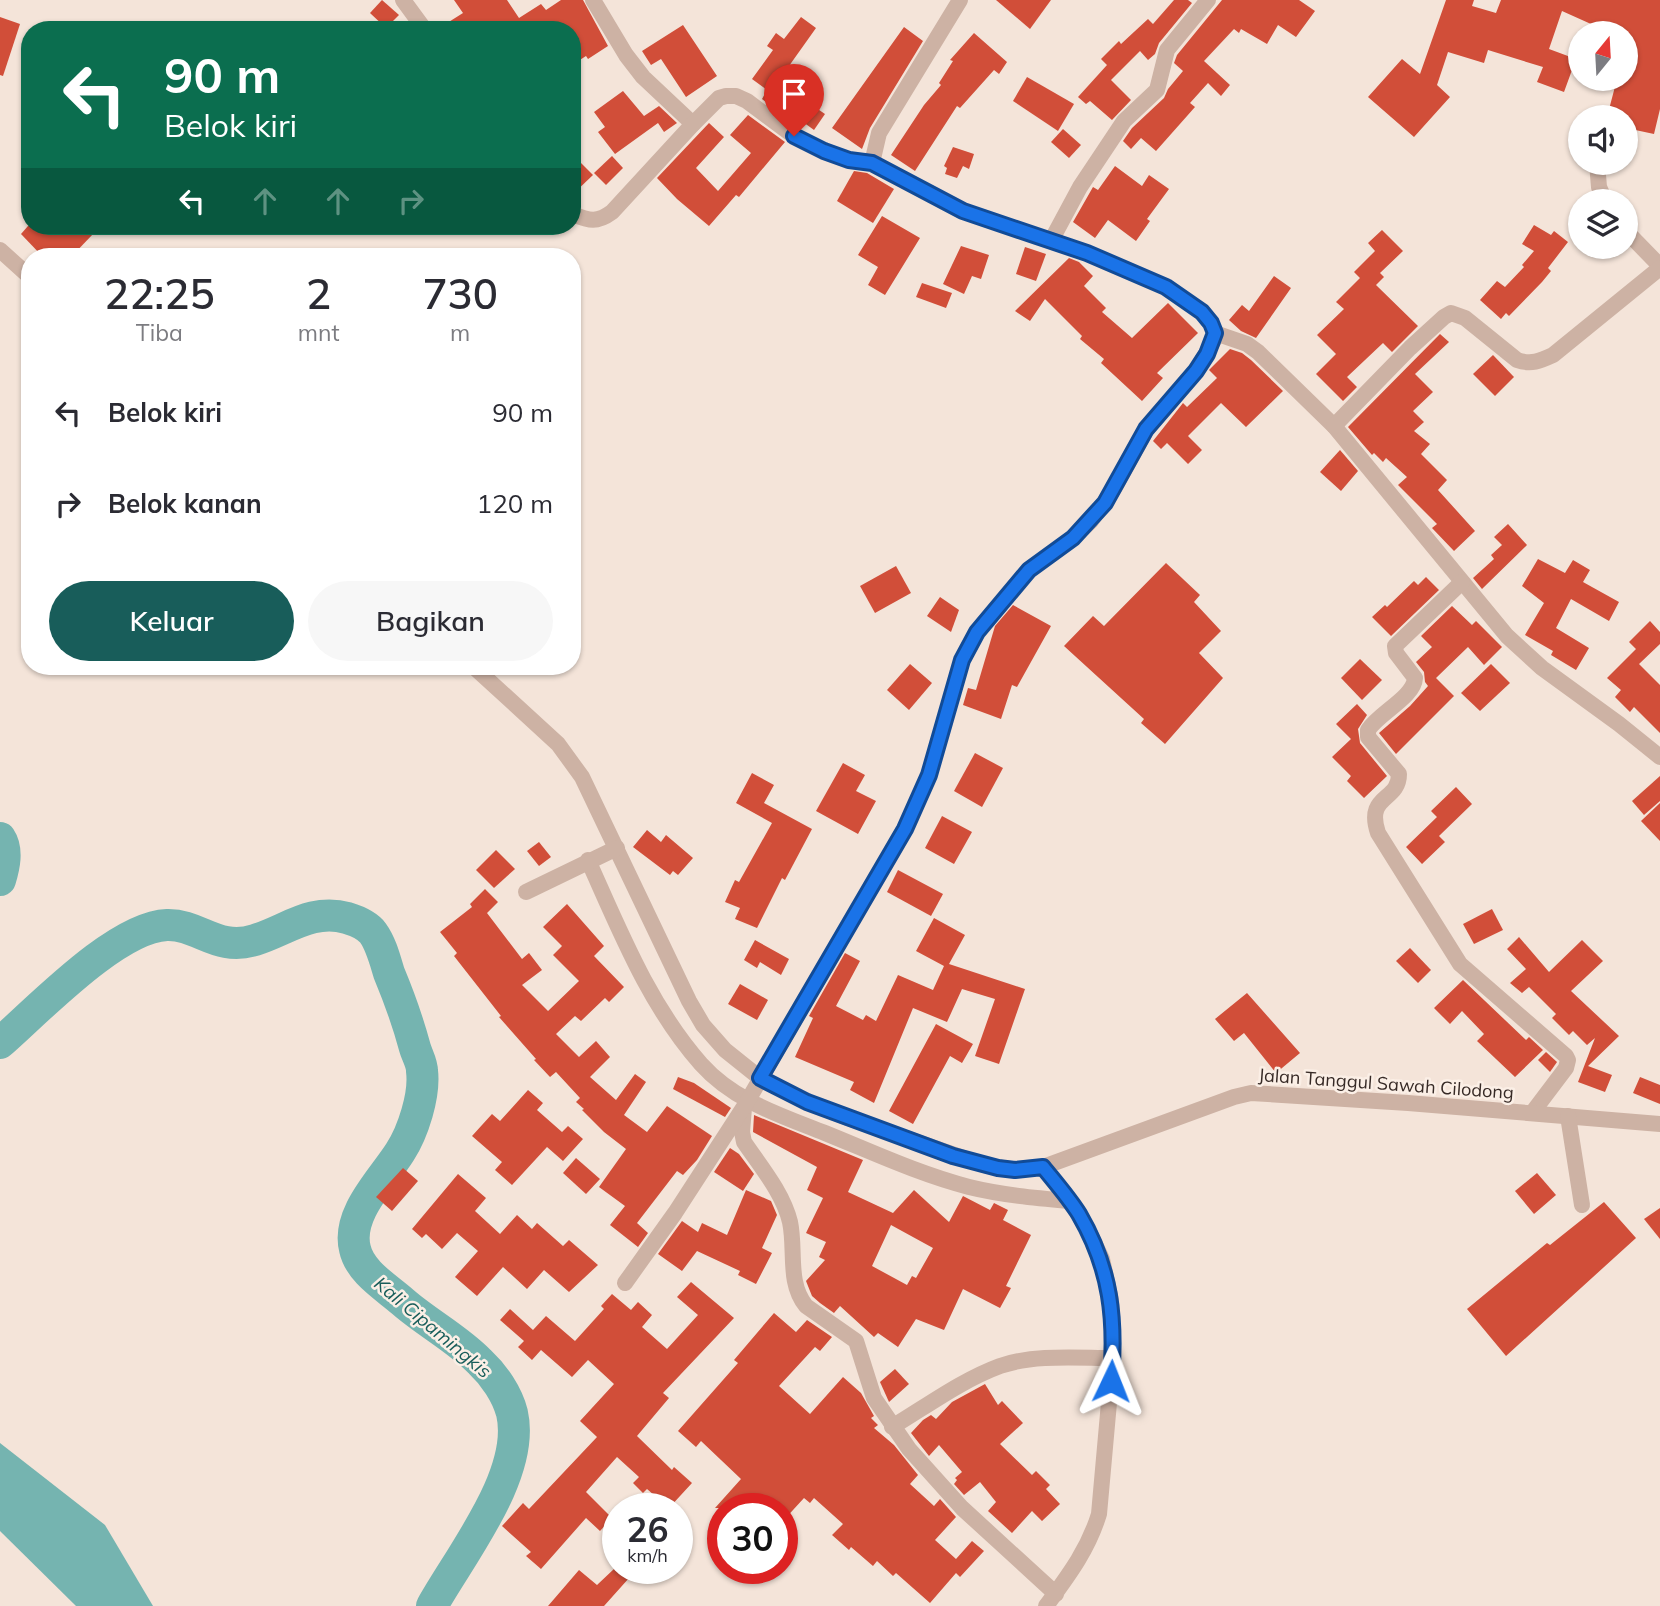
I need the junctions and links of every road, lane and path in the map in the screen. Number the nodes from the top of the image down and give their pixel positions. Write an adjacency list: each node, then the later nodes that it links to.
1 (403, 0): 5 (street)
2 (593, 0): 6 (street)
3 (960, 0): 7 (street)
4 (1208, 0): 9 (street)
5 (418, 21)
6 (692, 124): 7 (street); 8 (street)
7 (872, 163): 9 (street)
8 (581, 217)
9 (1051, 242): 14 (street)
10 (1638, 244): 12 (street)
11 (0, 250): 13 (street)
12 (1660, 267): 15 (street)
13 (21, 269)
14 (1215, 333): 15 (street); 24 (street)
15 (1334, 426): 16 (street)
16 (1462, 582): 18 (street); 26 (street)
17 (483, 675): 19 (street, Jalan Tanggul Sawah Cilodong)
18 (1660, 757)
19 (617, 848): 20 (street); 22 (street, Jalan Tanggul Sawah Cilodong)
20 (588, 860): 21 (street); 23 (street)
21 (526, 892)
22 (676, 974): 23 (street); 24 (street, Jalan Tanggul Sawah Cilodong)
23 (647, 988): 25 (street)
24 (760, 1078): 25 (street); 28 (street, Jalan Tanggul Sawah Cilodong)
25 (746, 1104): 30 (street); 34 (street); 36 (street)
26 (1532, 1113): 27 (street, Jalan Tanggul Sawah Cilodong); 31 (street, Jalan Tanggul Sawah Cilodong)
27 (1568, 1116): 29 (street, Jalan Tanggul Sawah Cilodong); 33 (street)
28 (848, 1118): 30 (street); 31 (street, Jalan Tanggul Sawah Cilodong)
29 (1660, 1124)
30 (836, 1137): 32 (street)
31 (1043, 1167): 32 (street)
32 (1069, 1200): 35 (street)
33 (1582, 1205)
34 (625, 1283)
35 (1113, 1358): 36 (street); 37 (street)
36 (892, 1427): 37 (street)
37 (1051, 1600)

